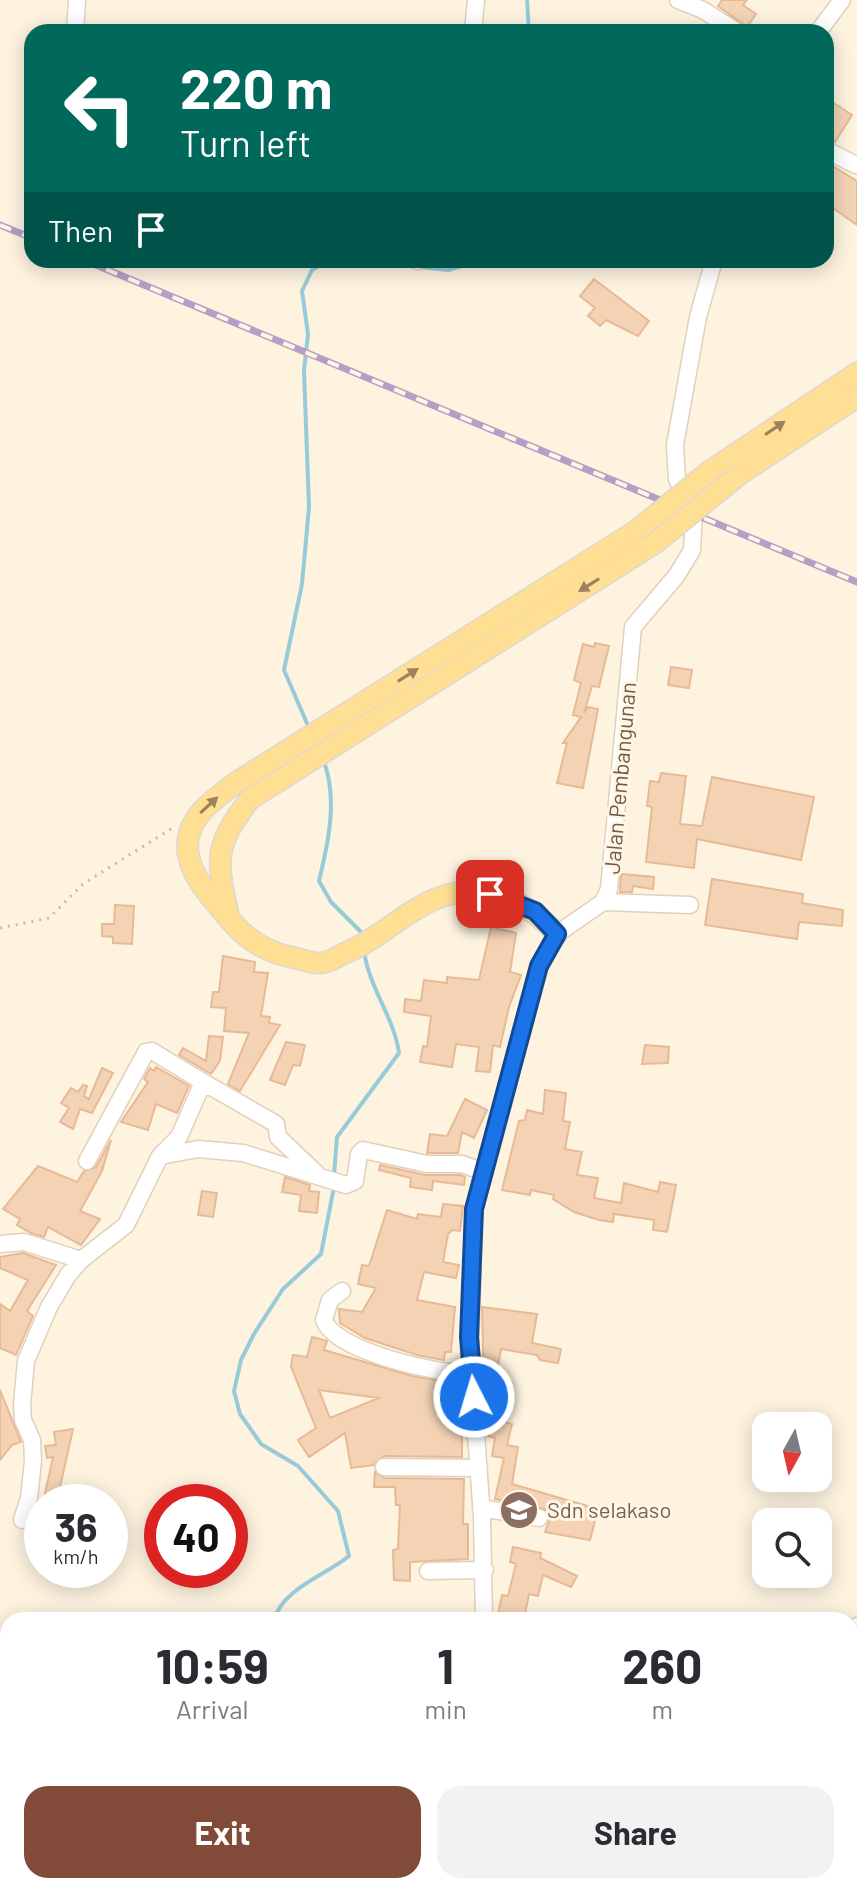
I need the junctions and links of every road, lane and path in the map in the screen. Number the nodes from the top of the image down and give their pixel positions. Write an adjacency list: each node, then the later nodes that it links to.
1 (77, 0): 5 (street)
2 (476, 0): 6 (street)
3 (678, 0): 7 (street)
4 (842, 0): 8 (street)
5 (76, 24)
6 (474, 24)
7 (725, 24)
8 (824, 24)
9 (834, 154): 10 (street)
10 (856, 165)
11 (712, 268): 16 (street, Jalan Pembangunan)
12 (857, 373): 14 (main road, one-way to 12, bridge)
13 (857, 397): 15 (main road, one-way to 15, bridge)
14 (183, 829): 15 (main road); 18 (main road); 19 (path)
15 (225, 832): 18 (main road)
16 (603, 902): 17 (street); 20 (street, Jalan Pembangunan)
17 (690, 905)
18 (230, 920): 20 (main road)
19 (0, 928)
20 (557, 934): 24 (street, Jalan Pembangunan)
21 (208, 1085): 22 (street); 23 (street); 25 (street)
22 (160, 1156): 25 (street); 27 (street)
23 (87, 1161)
24 (484, 1172): 25 (street); 29 (street, Jalan Pembangunan)
25 (322, 1179)
26 (0, 1244): 27 (street)
27 (81, 1260): 34 (street)
28 (342, 1291): 29 (street)
29 (471, 1373): 31 (street, Jalan Pembangunan)
30 (384, 1467): 31 (street)
31 (479, 1468): 32 (street, Jalan Pembangunan)
32 (481, 1508): 33 (street); 35 (street, Jalan Pembangunan)
33 (539, 1518)
34 (22, 1520)
35 (485, 1570): 36 (street); 37 (street, Jalan Pembangunan)
36 (428, 1571)
37 (484, 1612)

